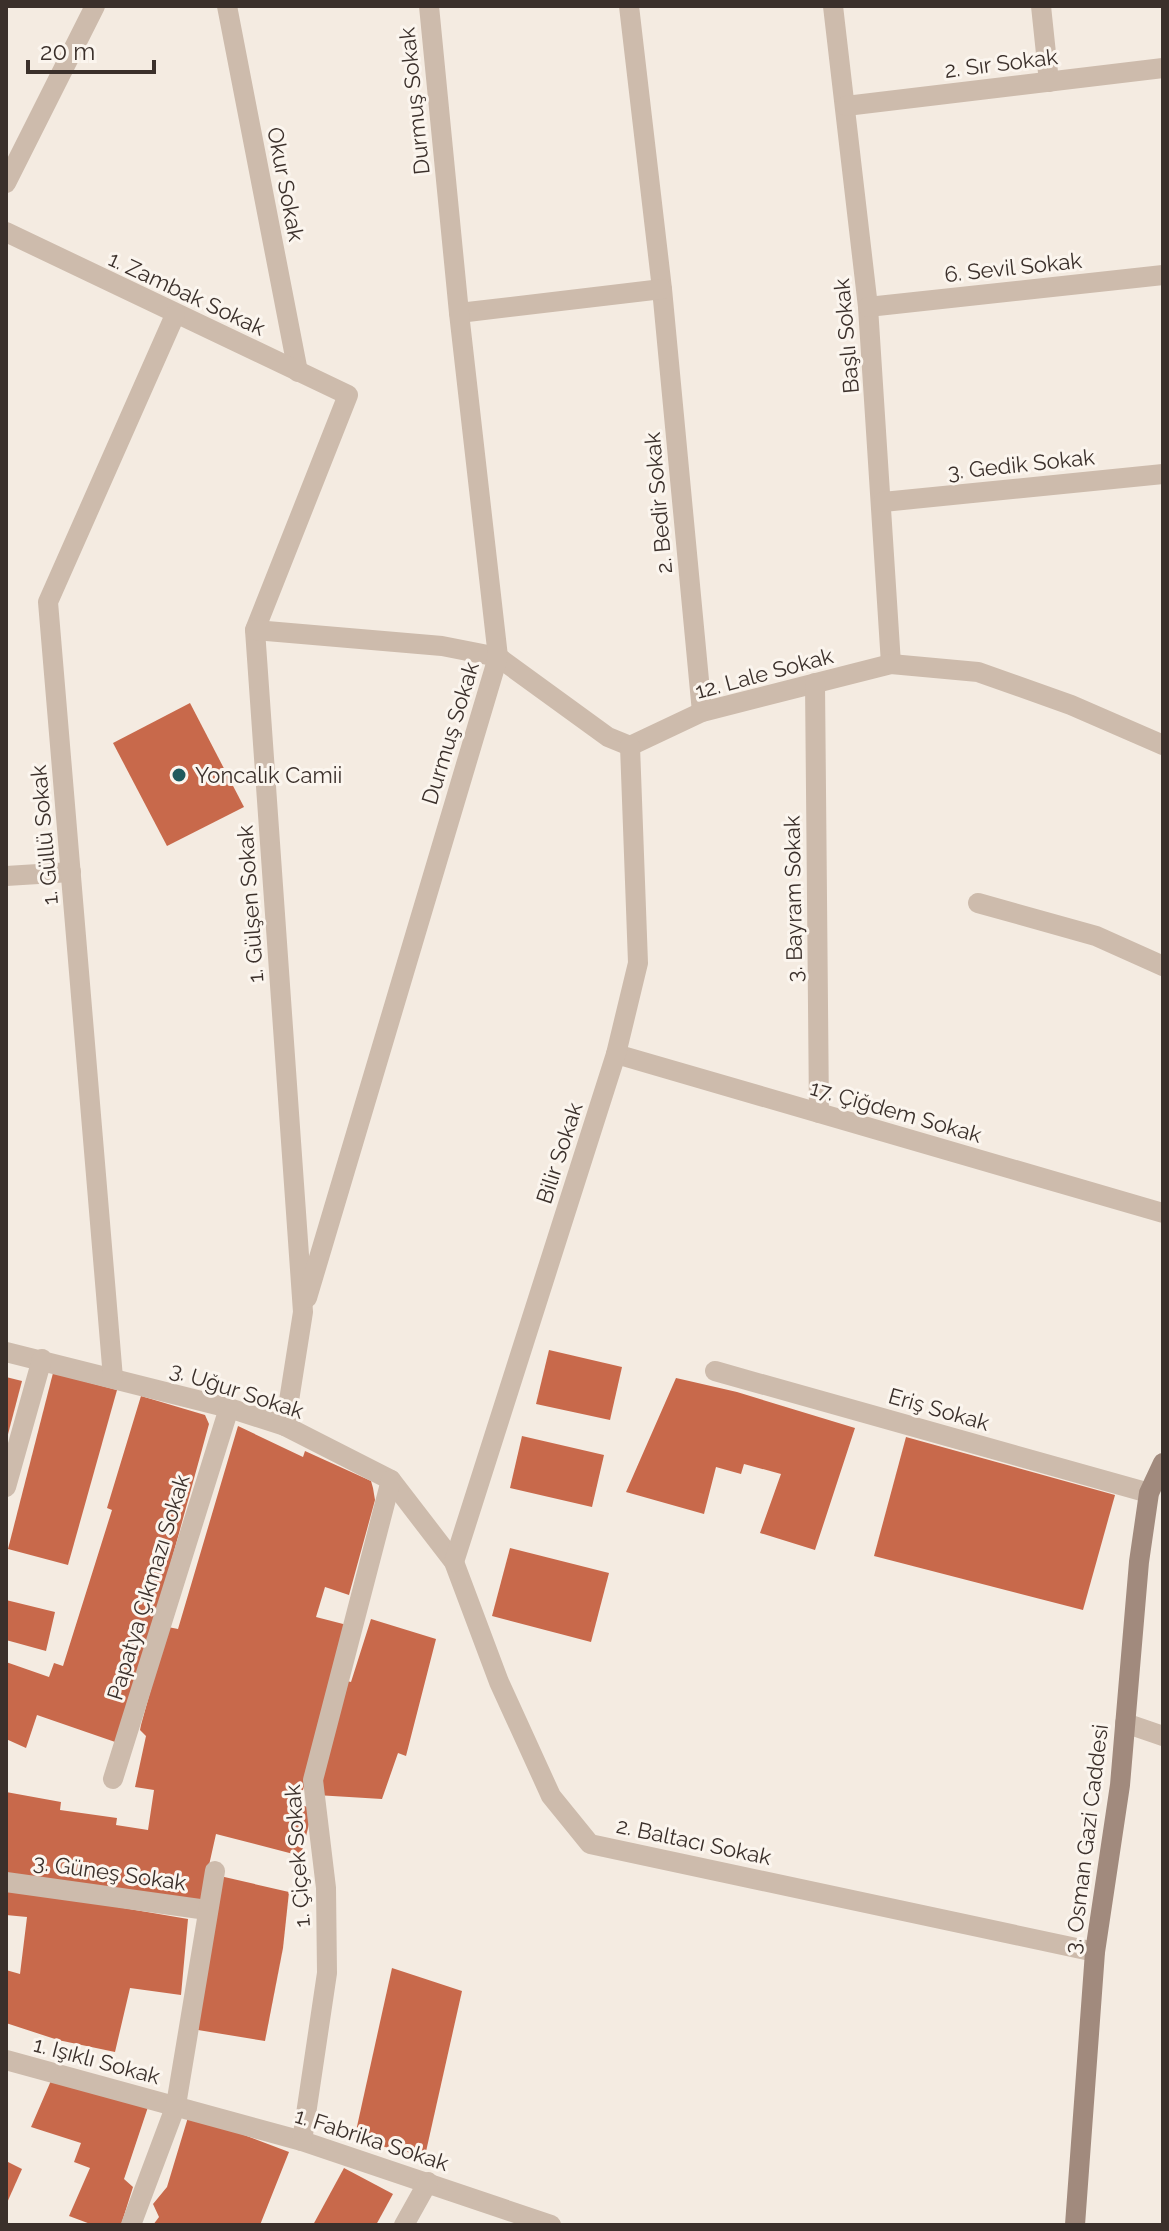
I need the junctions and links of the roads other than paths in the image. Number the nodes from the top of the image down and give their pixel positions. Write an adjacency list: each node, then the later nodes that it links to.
1 (95, 6): 10 (street)
2 (227, 6): 17 (street, Okur Sokak)
3 (429, 6): 15 (street, Durmuş Sokak)
4 (629, 6): 13 (street, 2. Bedir Sokak)
5 (833, 6): 9 (street, Başlı Sokak)
6 (1041, 6): 8 (street)
7 (1163, 68): 8 (street, 2. Sır Sokak)
8 (1049, 82): 9 (street, 2. Sır Sokak)
9 (846, 106): 14 (street, Başlı Sokak)
10 (6, 183)
11 (6, 232): 16 (street, 1. Zambak Sokak)
12 (1163, 275): 14 (street, 6. Sevil Sokak)
13 (662, 289): 15 (street); 25 (street, 2. Bedir Sokak)
14 (868, 307): 20 (street, Başlı Sokak)
15 (459, 313): 22 (street, Durmuş Sokak)
16 (175, 315): 17 (street, 1. Zambak Sokak); 28 (street, 1. Güllü Sokak)
17 (298, 372): 18 (street, 1. Zambak Sokak)
18 (348, 395): 21 (street, 1. Gülşen Sokak)
19 (1163, 474): 20 (street, 3. Gedik Sokak)
20 (883, 502): 23 (street, Başlı Sokak)
21 (255, 630): 22 (street); 35 (street, 1. Gülşen Sokak)
22 (498, 657): 27 (street); 35 (street, Durmuş Sokak)
23 (891, 664): 24 (street, 12. Lale Sokak); 26 (street, 12. Lale Sokak)
24 (815, 683): 25 (street, 12. Lale Sokak); 33 (street, 3. Bayram Sokak)
25 (702, 712): 27 (street, 12. Lale Sokak)
26 (1163, 745)
27 (630, 746): 32 (street, Bilir Sokak)
28 (71, 872): 29 (street); 39 (street, 1. Güllü Sokak)
29 (6, 876)
30 (978, 903): 31 (street)
31 (1163, 966)
32 (616, 1054): 33 (street, 17. Çiğdem Sokak); 46 (street, Bilir Sokak)
33 (819, 1113): 34 (street, 17. Çiğdem Sokak)
34 (1163, 1213)
35 (303, 1312): 41 (street, 1. Gülşen Sokak)
36 (6, 1352): 37 (street, 3. Uğur Sokak)
37 (42, 1359): 39 (street, 3. Uğur Sokak); 44 (street)
38 (715, 1371): 45 (street, Eriş Sokak)
39 (113, 1378): 40 (street, 3. Uğur Sokak)
40 (229, 1408): 41 (street, 3. Uğur Sokak); 49 (street, Papatya Çıkmazı Sokak)
41 (285, 1426): 43 (street, 3. Uğur Sokak)
42 (1163, 1463): 45 (main road, 3. Osman Gazi Caddesi)
43 (391, 1480): 46 (street, 3. Uğur Sokak); 56 (street, 1. Çiçek Sokak)
44 (6, 1487)
45 (1149, 1493): 47 (main road, 3. Osman Gazi Caddesi)
46 (454, 1562): 53 (street, 2. Baltacı Sokak)
47 (1125, 1723): 48 (street); 53 (main road, 3. Osman Gazi Caddesi)
48 (1163, 1736)
49 (113, 1779)
50 (215, 1871): 52 (street, 3. Güneş Sokak)
51 (6, 1882): 52 (street, 3. Güneş Sokak)
52 (207, 1910): 55 (street, 3. Güneş Sokak)
53 (1095, 1952): 61 (main road, 3. Osman Gazi Caddesi)
54 (6, 2060): 55 (street, 1. Işıklı Sokak)
55 (176, 2105): 56 (street, 1. Fabrika Sokak); 58 (street, 3. Güneş Sokak)
56 (302, 2141): 57 (street, 1. Fabrika Sokak)
57 (428, 2182): 59 (street); 60 (street, 1. Fabrika Sokak)
58 (131, 2225)
59 (404, 2225)
60 (551, 2225)
61 (1075, 2225)

